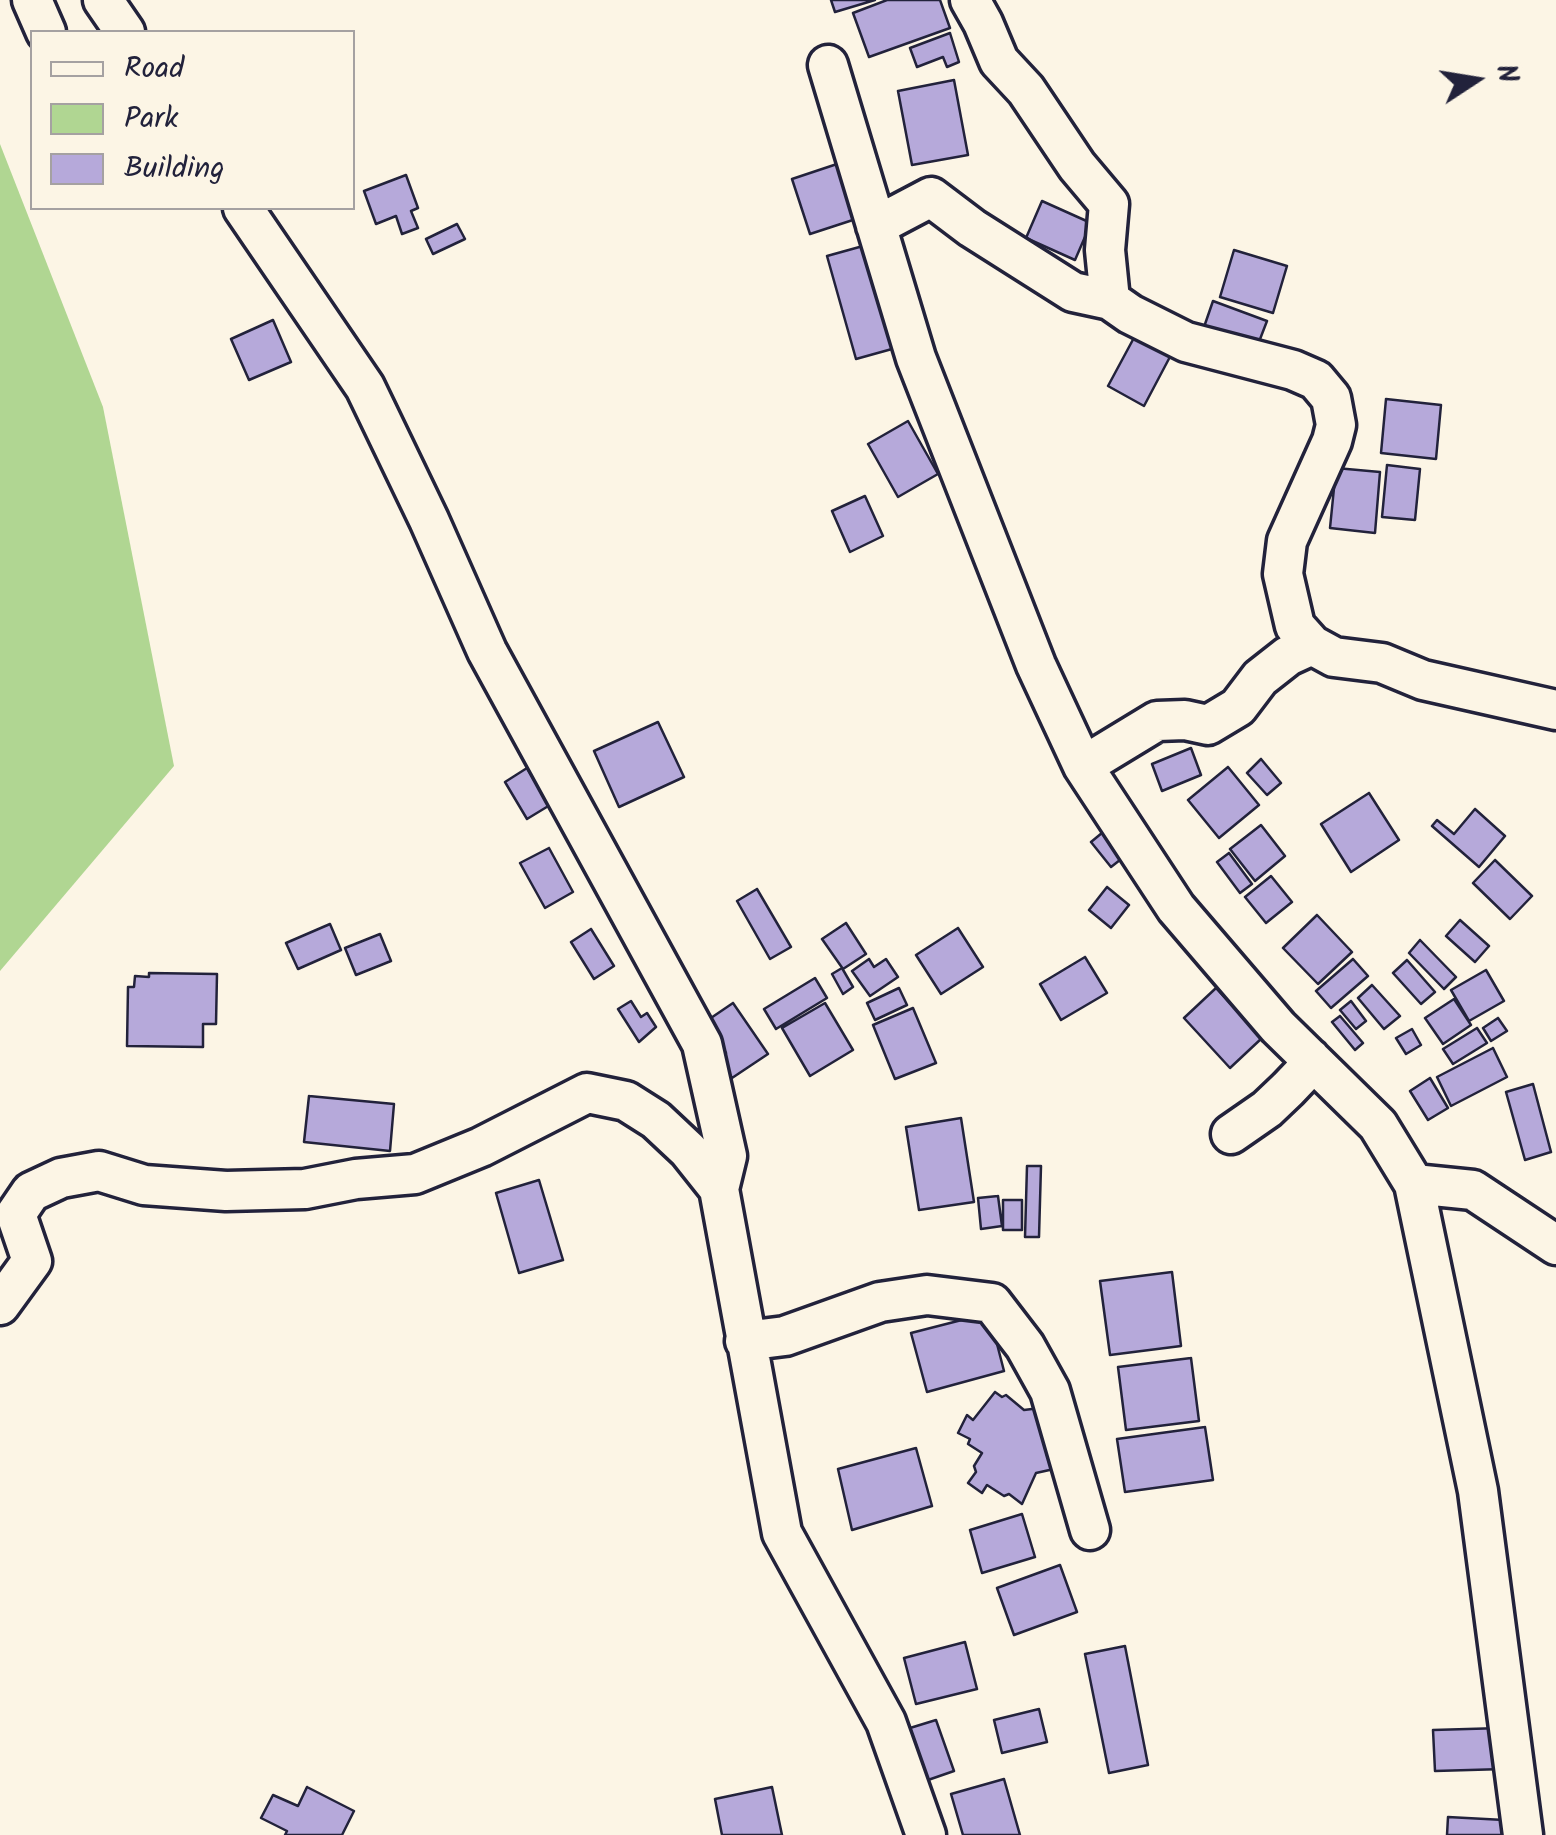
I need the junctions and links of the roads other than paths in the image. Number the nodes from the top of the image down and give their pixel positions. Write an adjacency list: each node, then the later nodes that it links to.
1 (32, 0): 4 (street)
2 (104, 0): 5 (street)
3 (970, 0): 9 (street)
4 (45, 30)
5 (125, 30)
6 (828, 65): 8 (street)
7 (245, 210): 16 (street)
8 (876, 226): 9 (street); 12 (street)
9 (1110, 300): 10 (street)
10 (1312, 645): 11 (street); 12 (street)
11 (1556, 710)
12 (1082, 766): 13 (street)
13 (1310, 1058): 14 (street); 15 (street)
14 (1231, 1134)
15 (1414, 1184): 17 (street); 22 (street)
16 (719, 1189): 18 (street); 19 (street)
17 (1556, 1245)
18 (0, 1304)
19 (746, 1342): 20 (street); 21 (street)
20 (1090, 1530)
21 (926, 1835)
22 (1523, 1835)

